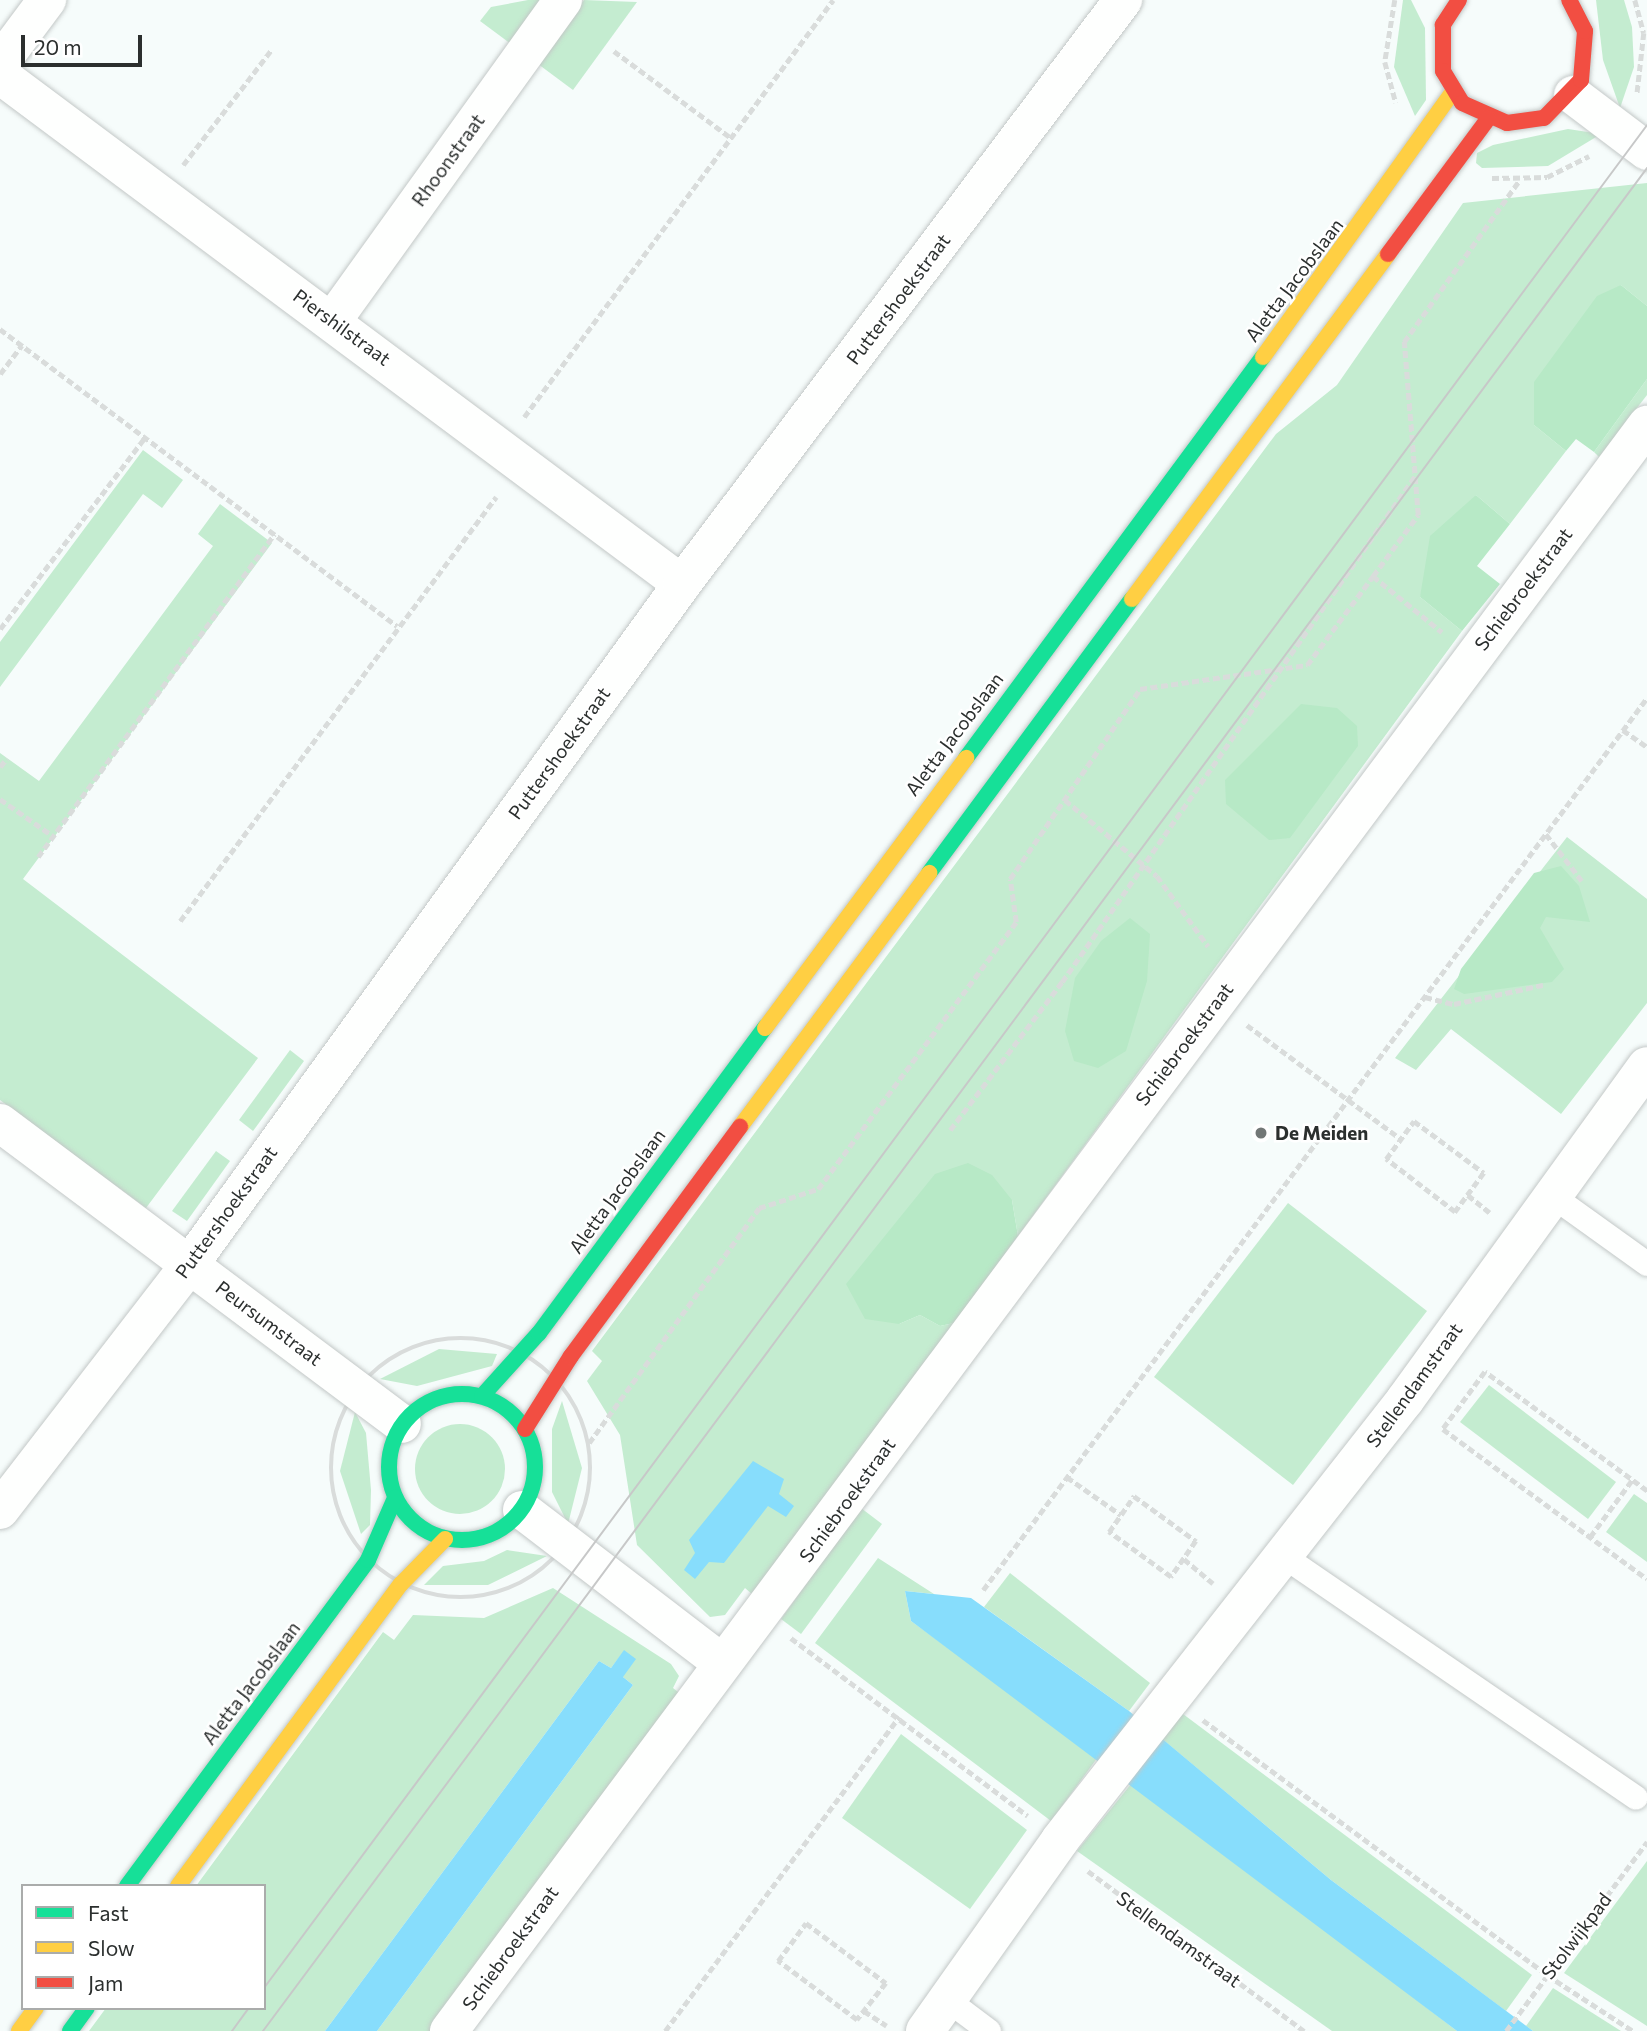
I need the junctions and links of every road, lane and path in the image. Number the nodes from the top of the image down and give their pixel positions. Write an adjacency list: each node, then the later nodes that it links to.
1 (47, 0): 9 (street)
2 (563, 0): 18 (street, Rhoonstraat)
3 (833, 0): 14 (path)
4 (1123, 0): 29 (street, Puttershoekstraat)
5 (1569, 0): 12 (street)
6 (1454, 2): 11 (street)
7 (272, 49): 17 (path)
8 (614, 51): 14 (path)
9 (0, 63)
10 (0, 75): 17 (street, Piershilstraat)
11 (1453, 92): 13 (street); 58 (street, Aletta Jacobslaan)
12 (1573, 95): 13 (street); 15 (street)
13 (1488, 119): 59 (street)
14 (730, 137): 24 (path)
15 (1647, 151)
16 (1519, 181): 26 (path)
17 (158, 196): 18 (street, Piershilstraat)
18 (333, 320): 24 (street, Piershilstraat)
19 (0, 329): 20 (path)
20 (22, 345): 21 (path); 23 (path)
21 (0, 374)
22 (1647, 425): 32 (street, Schiebroekstraat)
23 (145, 437): 27 (path); 31 (path)
24 (502, 446): 25 (street, Piershilstraat)
25 (537, 472): 29 (street, Piershilstraat); 30 (path)
26 (1415, 476): 28 (path); 33 (path)
27 (274, 534): 30 (path); 42 (path)
28 (1373, 576): 32 (path); 33 (path)
29 (682, 584): 56 (street, Puttershoekstraat)
30 (397, 626): 46 (path)
31 (0, 629)
32 (1473, 657): 48 (street, Schiebroekstraat)
33 (1274, 670): 40 (path); 44 (path)
34 (1647, 698): 35 (path)
35 (1623, 730): 36 (path); 41 (path)
36 (1647, 747)
37 (7, 758): 38 (path)
38 (0, 767)
39 (0, 799): 42 (path)
40 (1065, 800): 44 (path); 64 (path)
41 (1546, 834): 45 (path); 49 (path)
42 (53, 836): 43 (path)
43 (38, 857)
44 (1144, 866): 48 (path); 53 (path)
45 (1582, 881)
46 (180, 921)
47 (1543, 985): 49 (path)
48 (1223, 991): 51 (path); 80 (street, Schiebroekstraat)
49 (1425, 997): 51 (path)
50 (1647, 1066): 55 (street, Stellendamstraat)
51 (1348, 1099): 54 (path); 65 (path)
52 (0, 1123): 56 (street, Peursumstraat)
53 (950, 1130)
54 (1401, 1139): 54 (path)
55 (1551, 1195): 57 (lane); 75 (street, Stellendamstraat)
56 (190, 1264): 60 (street, Peursumstraat); 69 (street, Puttershoekstraat)
57 (1647, 1264)
58 (523, 1353): 59 (path); 60 (path); 61 (street, Aletta Jacobslaan)
59 (556, 1380): 63 (street); 64 (path)
60 (356, 1391): 62 (street, Peursumstraat); 76 (path)
61 (482, 1396): 62 (street); 63 (street)
62 (402, 1424): 68 (street)
63 (525, 1429): 70 (street)
64 (589, 1443): 74 (path)
65 (1067, 1477): 71 (path); 79 (path)
66 (1632, 1480): 67 (path); 72 (path); 72 (path)
67 (1647, 1491)
68 (395, 1498): 73 (street); 76 (street, Aletta Jacobslaan)
69 (0, 1510)
70 (522, 1510): 73 (street); 74 (street)
71 (1121, 1515): 71 (path)
72 (1590, 1537): 77 (path)
73 (445, 1539): 78 (street)
74 (565, 1546): 78 (path); 81 (street)
75 (1286, 1558): 82 (street, Stellendamstraat); 84 (lane)
76 (369, 1560): 78 (path); 87 (street, Aletta Jacobslaan)
77 (1647, 1579)
78 (401, 1584): 88 (street)
79 (983, 1590)
80 (761, 1616): 81 (street, Schiebroekstraat); 83 (path)
81 (721, 1662): 96 (street, Schiebroekstraat)
82 (1167, 1705): 85 (street, Stellendamstraat); 89 (path)
83 (899, 1717): 85 (path); 97 (path)
84 (1636, 1798)
85 (1065, 1835): 90 (street, Stellendamstraat); 101 (path, Stellendamstraat)
86 (1647, 1842): 89 (path, Stolwijkpad)
87 (128, 1884)
88 (179, 1884)
89 (1547, 1975): 102 (path, Stolwijkpad); 103 (path)
90 (949, 2001): 99 (street, Stellendamstraat); 100 (lane)
91 (35, 2010): 94 (street)
92 (86, 2010): 95 (street)
93 (864, 2011): 93 (path); 98 (path)
94 (19, 2031)
95 (71, 2031)
96 (449, 2031)
97 (666, 2031)
98 (894, 2031)
99 (925, 2031)
100 (989, 2031)
101 (1304, 2031)
102 (1506, 2031)
103 (1633, 2031)

